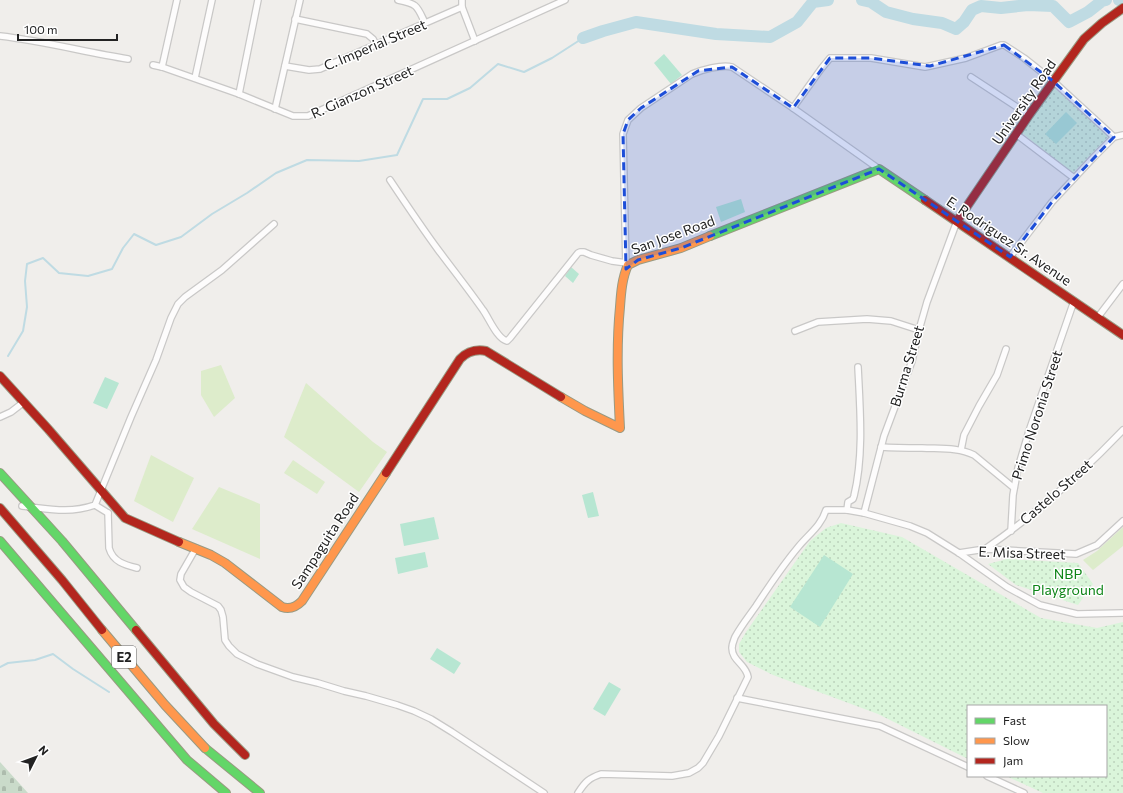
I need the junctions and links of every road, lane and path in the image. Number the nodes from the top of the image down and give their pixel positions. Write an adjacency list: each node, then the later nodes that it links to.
1 (178, 0): 18 (street)
2 (212, 0): 20 (street)
3 (258, 0): 22 (street)
4 (300, 0): 10 (street)
5 (398, 0): 11 (street)
6 (462, 0): 8 (street)
7 (565, 0): 13 (street, R. Gianzon Street)
8 (462, 7): 11 (street, C. Imperial Street); 13 (street)
9 (1122, 9): 21 (main road, University Road)
10 (295, 19): 14 (street); 17 (street)
11 (425, 23): 14 (street, C. Imperial Street)
12 (0, 36): 15 (street)
13 (475, 41): 24 (street, R. Gianzon Street)
14 (376, 45): 17 (street, C. Imperial Street)
15 (128, 59)
16 (153, 65): 18 (street, R. Gianzon Street)
17 (285, 66): 24 (street)
18 (162, 67): 20 (street, R. Gianzon Street)
19 (971, 76): 25 (street)
20 (195, 78): 22 (street, R. Gianzon Street)
21 (1053, 81): 23 (street); 25 (main road, University Road); 28 (street)
22 (239, 94): 24 (street, R. Gianzon Street)
23 (793, 108): 29 (street); 35 (street)
24 (275, 109)
25 (1029, 115): 26 (main road, University Road)
26 (1016, 134): 30 (street); 32 (main road, University Road)
27 (1123, 136): 28 (street)
28 (1114, 137): 30 (street)
29 (879, 169): 32 (main road, E. Rodriguez Sr. Avenue); 35 (main road, San Jose Road)
30 (1074, 178): 34 (street)
31 (390, 180): 35 (street)
32 (958, 221): 34 (main road, E. Rodriguez Sr. Avenue); 39 (street, Burma Street)
33 (274, 224): 53 (street)
34 (1010, 257): 37 (main road, E. Rodriguez Sr. Avenue)
35 (626, 266): 47 (main road, San Jose Road)
36 (1123, 284): 38 (street)
37 (1074, 301): 38 (main road, E. Rodriguez Sr. Avenue); 52 (street, Primo Noronia Street)
38 (1098, 317): 41 (main road, E. Rodriguez Sr. Avenue)
39 (919, 330): 40 (street); 49 (street, Burma Street)
40 (795, 331)
41 (1123, 335)
42 (1006, 349): 50 (street)
43 (858, 367): 59 (street)
44 (0, 376): 45 (main road, Sampaguita Road)
45 (24, 402): 46 (street); 53 (main road, Sampaguita Road)
46 (0, 417)
47 (620, 428): 65 (main road, Sampaguita Road)
48 (1123, 430): 63 (street, Castelo Street)
49 (881, 447): 50 (street); 60 (street, Burma Street)
50 (961, 450): 52 (street)
51 (0, 473): 56 (main road)
52 (1014, 488): 63 (street, Primo Noronia Street)
53 (102, 491): 54 (street); 58 (main road, Sampaguita Road)
54 (95, 505): 56 (street); 61 (street)
55 (22, 506): 56 (street)
56 (32, 507): 71 (main road)
57 (0, 508): 75 (main road, E2)
58 (117, 509): 61 (street); 65 (main road, Sampaguita Road)
59 (847, 510): 60 (street); 70 (street)
60 (864, 513): 67 (street)
61 (108, 514): 68 (street)
62 (1123, 521): 66 (street, E. Misa Street)
63 (1011, 531): 66 (street, Castelo Street)
64 (0, 541): 74 (main road, E2)
65 (196, 548): 76 (street)
66 (985, 549): 67 (street, E. Misa Street)
67 (959, 553): 69 (street)
68 (137, 568)
69 (1123, 613)
70 (738, 698): 72 (street); 77 (street)
71 (245, 755)
72 (967, 767)
73 (989, 777): 78 (street)
74 (226, 793)
75 (260, 793)
76 (544, 793)
77 (578, 793)
78 (1024, 793)

